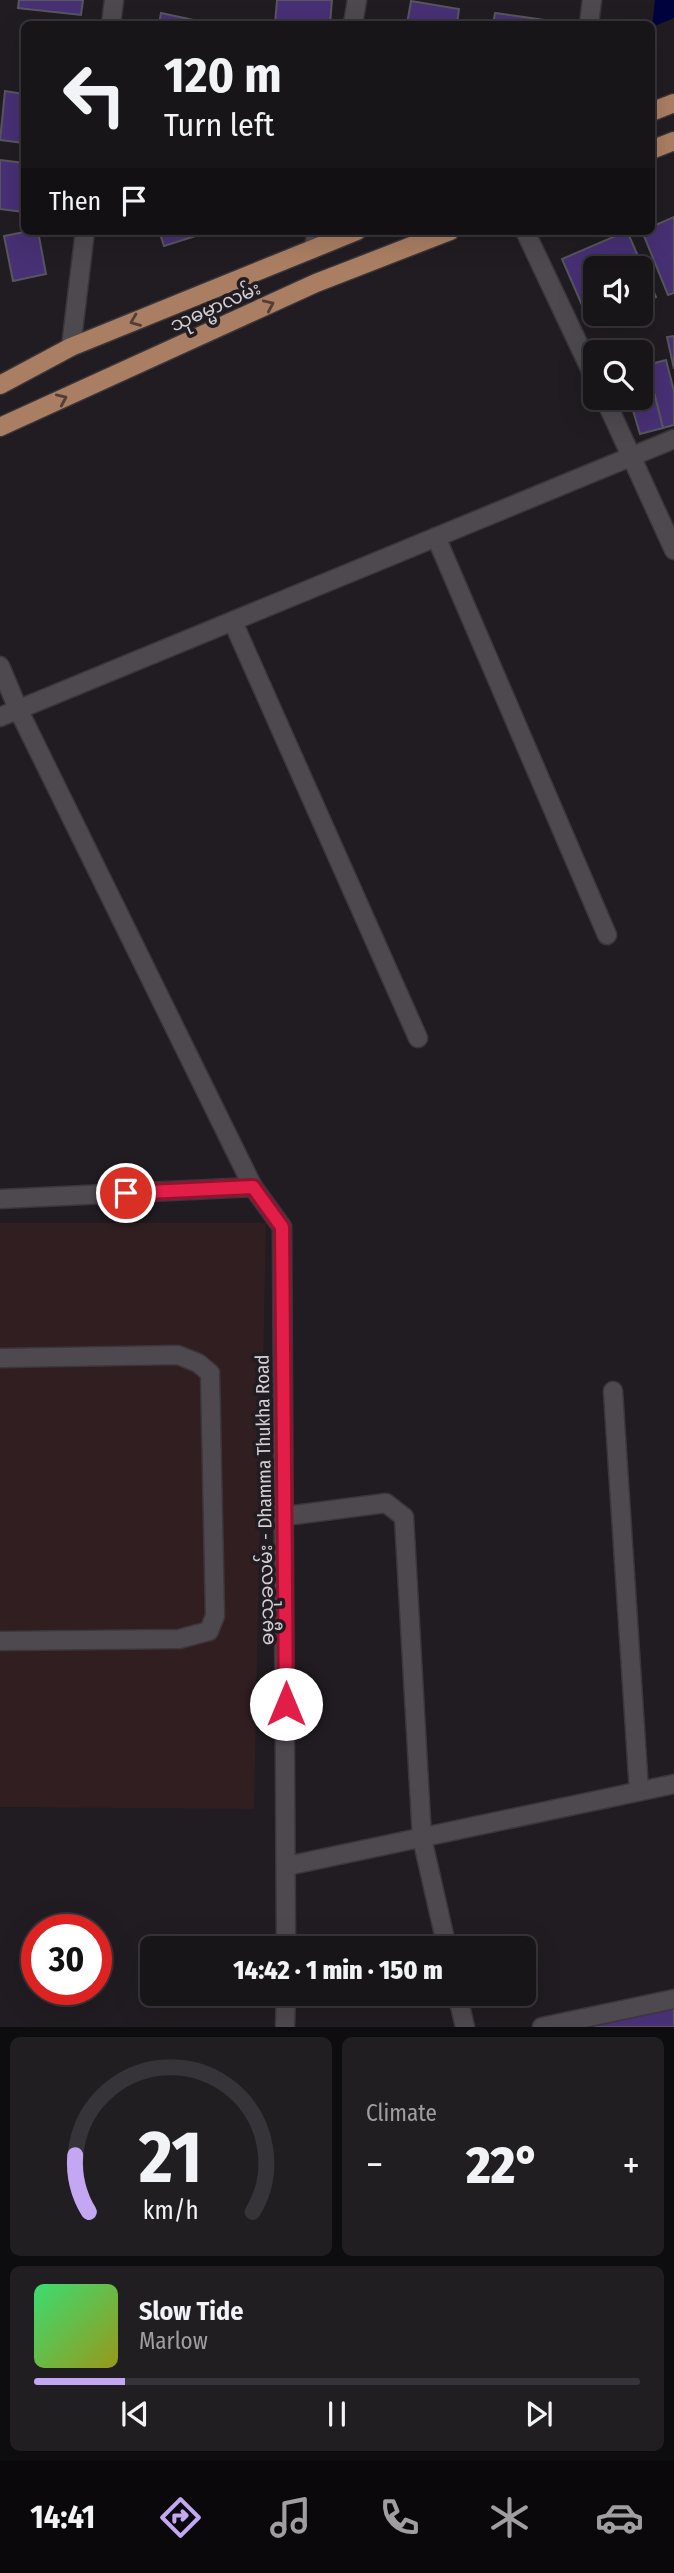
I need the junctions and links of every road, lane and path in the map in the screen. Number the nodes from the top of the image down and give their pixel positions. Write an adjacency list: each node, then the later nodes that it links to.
1 (114, 0): 4 (street)
2 (357, 0): 5 (street)
3 (592, 0): 6 (street)
4 (111, 21)
5 (354, 21)
6 (589, 21)
7 (674, 103): 8 (main road)
8 (655, 110)
9 (674, 141): 10 (main road)
10 (655, 148)
11 (85, 235): 17 (street)
12 (317, 235): 16 (street)
13 (347, 235): 16 (main road, သုဓမ္မာလမ်း)
14 (440, 235): 21 (main road, သုဓမ္မာလမ်း, one-way to 14)
15 (527, 235): 18 (street)
16 (313, 249): 17 (main road, သုဓမ္မာလမ်း, one-way to 17)
17 (71, 348): 19 (main road, သုဓမ္မာလမ်း)
18 (583, 354)
19 (0, 385)
20 (610, 410): 23 (street)
21 (0, 427)
22 (674, 439): 23 (street)
23 (632, 457): 24 (street); 25 (street)
24 (436, 537): 26 (street); 30 (street)
25 (674, 550)
26 (233, 622): 28 (street); 31 (street)
27 (0, 666): 28 (street, ဓမ္မသုခလမ်း - Dhamma Thukha Road)
28 (18, 709): 29 (street); 32 (street, ဓမ္မသုခလမ်း - Dhamma Thukha Road)
29 (0, 717)
30 (607, 935)
31 (418, 1038)
32 (253, 1187): 33 (street); 36 (street, ဓမ္မသုခလမ်း - Dhamma Thukha Road)
33 (0, 1199)
34 (0, 1358): 37 (street)
35 (613, 1391): 39 (street)
36 (285, 1516): 40 (street); 41 (street, ဓမ္မသုခလမ်း - Dhamma Thukha Road)
37 (0, 1640)
38 (674, 1784): 39 (street)
39 (639, 1791): 40 (street)
40 (422, 1838): 41 (street); 43 (street)
41 (287, 1866): 42 (street, ဓမ္မသုခလမ်း - Dhamma Thukha Road)
42 (286, 1936)
43 (444, 1936)
44 (674, 1999): 49 (street)
45 (286, 2006): 47 (street)
46 (460, 2006): 48 (street)
47 (285, 2027)
48 (465, 2027)
49 (542, 2027)

